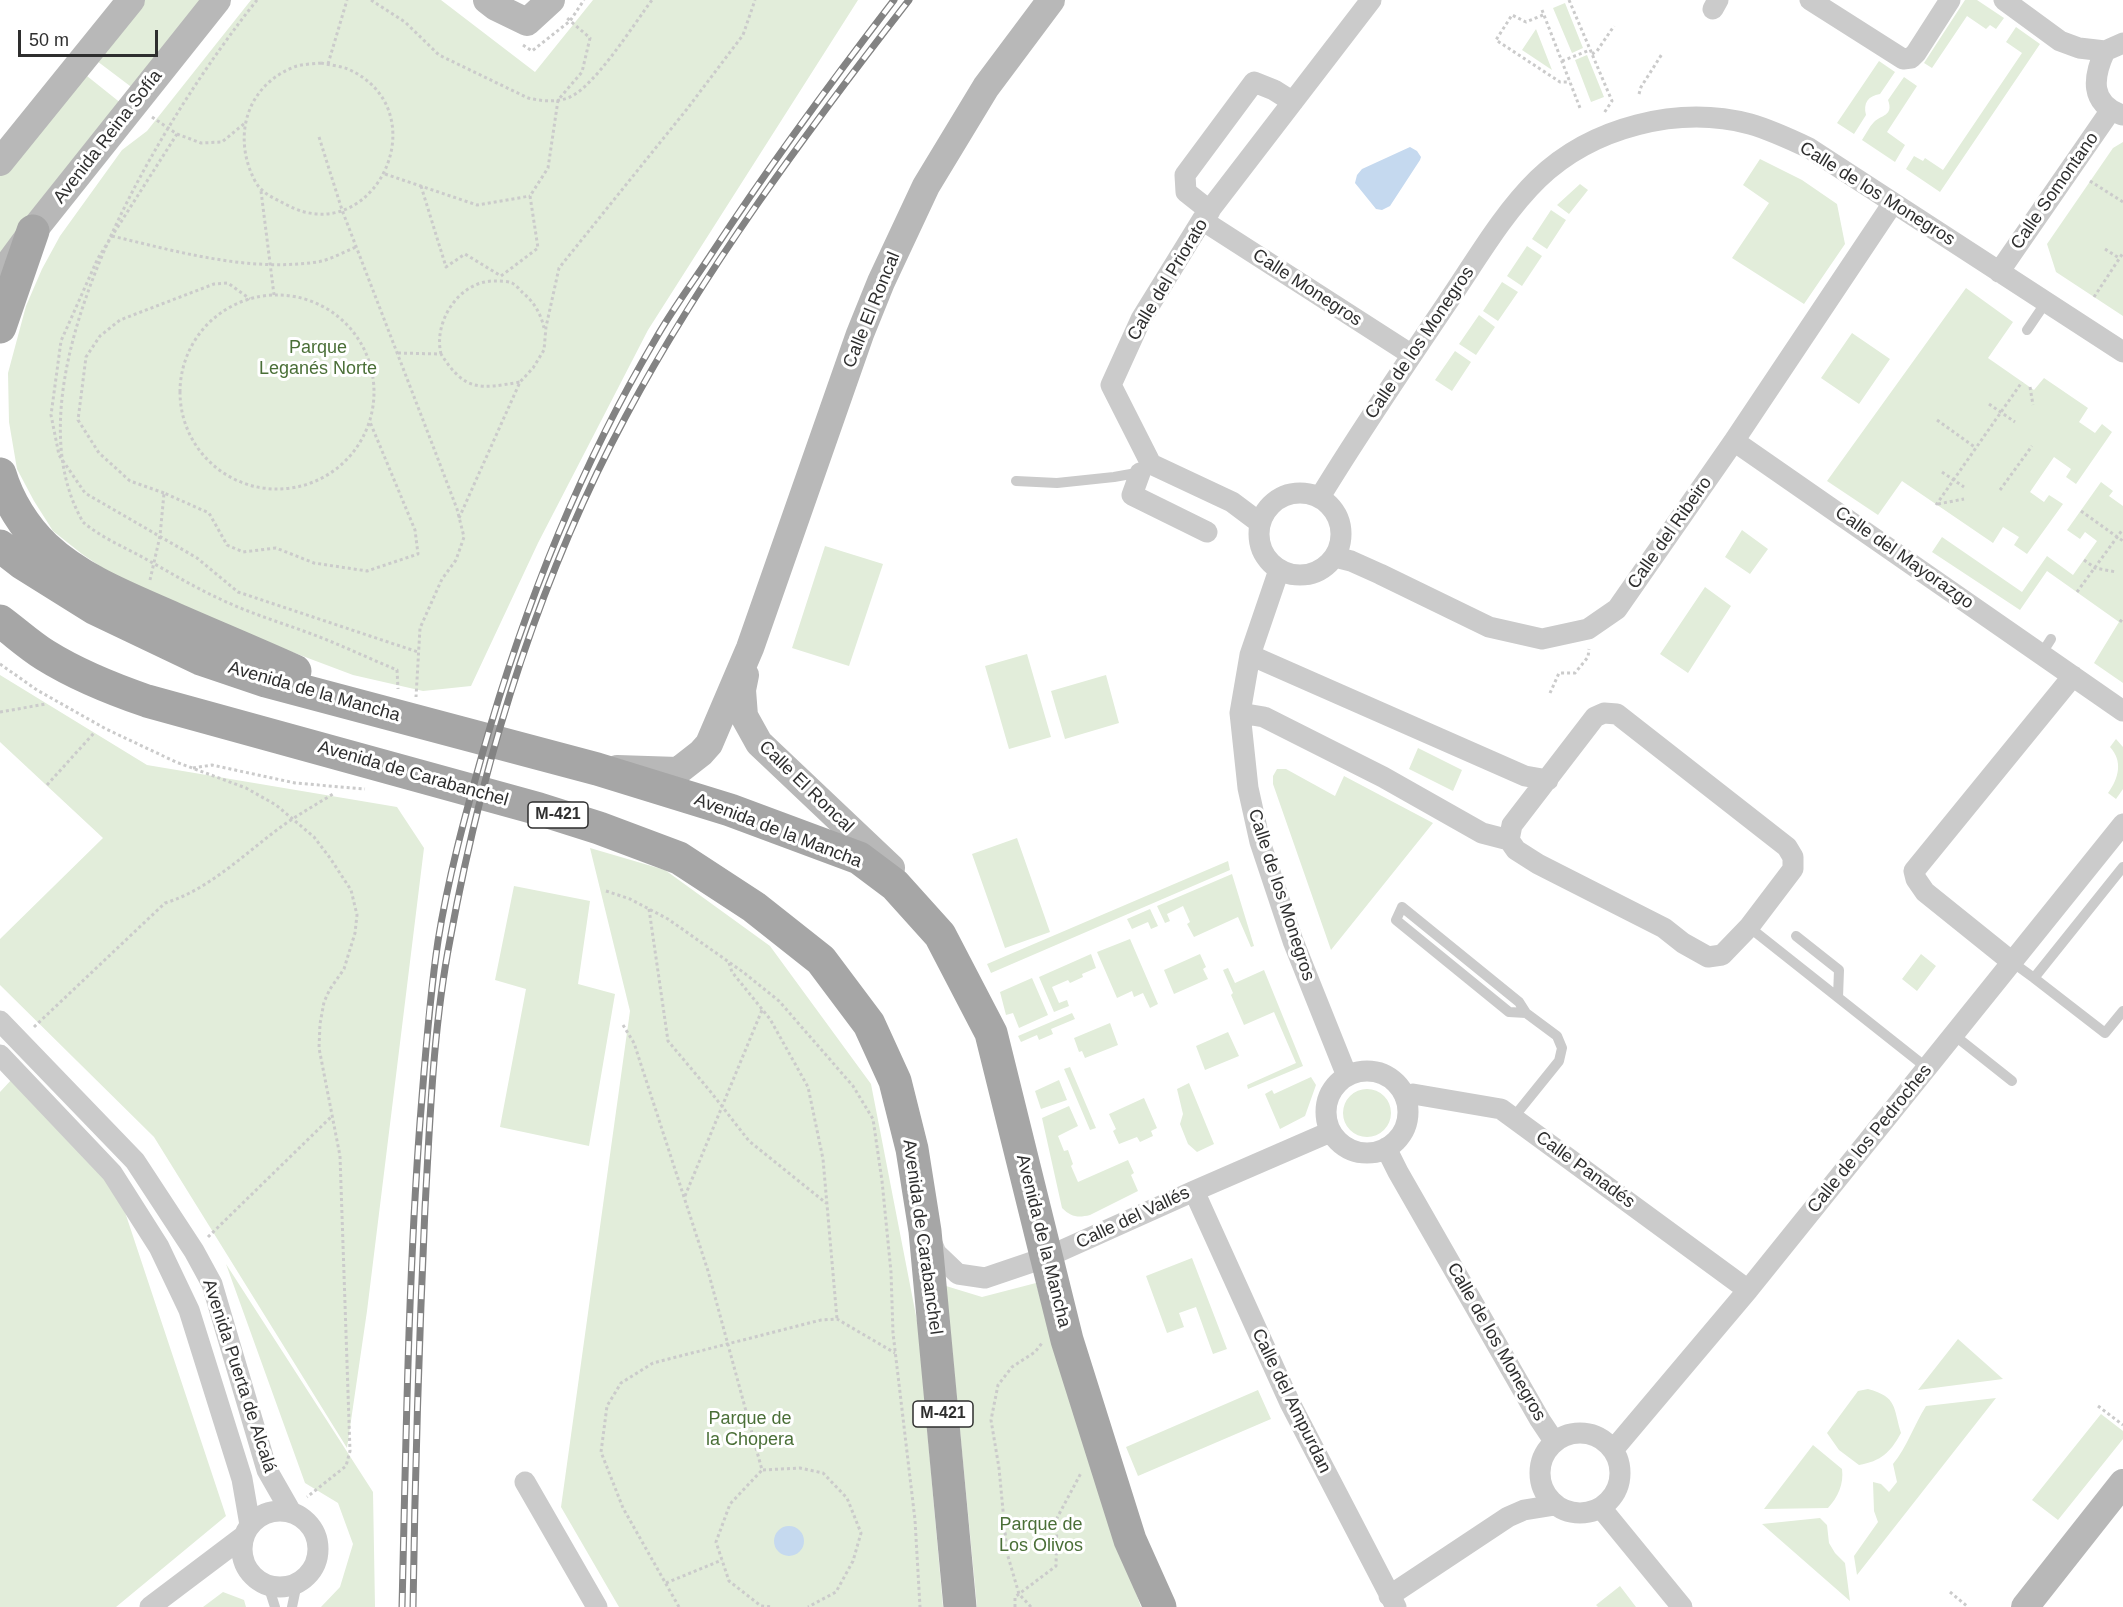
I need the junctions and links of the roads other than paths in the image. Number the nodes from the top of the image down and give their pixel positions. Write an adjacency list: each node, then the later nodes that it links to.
1 (131, 0): 13 (street)
2 (217, 0): 16 (street, Avenida Reina Sofía)
3 (487, 0): 9 (street)
4 (1051, 0): 35 (street, Calle El Roncal)
5 (1371, 0): 11 (street, Calle del Priorato)
6 (1810, 0): 7 (street)
7 (1950, 0)
8 (2004, 0): 10 (street)
9 (550, 1)
10 (2114, 47): 12 (street)
11 (1293, 102): 15 (street, Calle del Priorato); 15 (street, Calle del Priorato)
12 (2117, 112): 17 (street, Calle Somontano)
13 (0, 162)
14 (1893, 203): 17 (street, Calle de los Monegros); 23 (street, Calle de los Monegros); 24 (street, Calle del Ribeiro)
15 (1206, 215): 23 (street, Calle Monegros); 25 (street, Calle del Priorato)
16 (33, 231): 18 (street, Avenida Reina Sofía); 20 (main road)
17 (1999, 272): 19 (street, Calle de los Monegros)
18 (0, 276)
19 (2046, 302): 21 (lane); 22 (street, Calle de los Monegros)
20 (0, 327)
21 (2027, 330)
22 (2123, 352)
23 (1412, 355): 28 (street, Calle de los Monegros)
24 (1734, 441): 32 (street, Calle del Ribeiro); 37 (street, Calle del Mayorazgo)
25 (1145, 468): 27 (lane); 29 (street); 30 (street)
26 (0, 474): 40 (main road)
27 (1016, 481)
28 (1320, 497): 29 (street); 32 (street)
29 (1260, 523): 33 (street)
30 (1207, 532)
31 (0, 546): 40 (main road, Avenida de la Mancha)
32 (1335, 557): 33 (street)
33 (1279, 570): 36 (street, Calle de los Monegros)
34 (2, 623): 65 (main road, Avenida de Carabanchel / M-421)
35 (750, 648): 41 (street, Calle El Roncal); 47 (street, Calle El Roncal)
36 (1250, 655): 39 (street, Calle de los Monegros); 42 (street)
37 (2073, 676): 38 (street, Calle del Mayorazgo); 49 (street)
38 (2123, 711)
39 (1240, 713): 44 (street); 58 (street, Calle de los Monegros)
40 (391, 714): 41 (main road, Avenida de la Mancha)
41 (597, 769): 47 (main road, Avenida de la Mancha)
42 (1548, 780): 44 (street); 46 (street)
43 (2123, 824): 49 (street, Calle de los Pedroches)
44 (1509, 840): 46 (street)
45 (2123, 867): 50 (lane)
46 (1749, 927): 51 (lane)
47 (940, 935): 66 (main road, Avenida de la Mancha)
48 (1796, 936): 51 (lane)
49 (2012, 962): 50 (lane); 55 (street, Calle de los Pedroches)
50 (2034, 978): 52 (lane)
51 (1838, 997): 57 (lane)
52 (2123, 1011)
53 (1526, 1014): 53 (lane); 61 (lane)
54 (0, 1021): 75 (street, Avenida Puerta de Alcalá)
55 (1954, 1035): 57 (street, Calle de los Pedroches); 59 (lane)
56 (0, 1055): 76 (street, Avenida Puerta de Alcalá)
57 (1927, 1068): 67 (street, Calle de los Pedroches)
58 (1347, 1076): 60 (street); 62 (street)
59 (2012, 1081)
60 (1405, 1097): 61 (street, Calle Panadés); 63 (street)
61 (1513, 1118): 67 (street, Calle Panadés)
62 (1330, 1132): 63 (street); 64 (street, Calle del Vallés)
63 (1386, 1148): 68 (street, Calle de los Monegros)
64 (1194, 1191): 66 (street, Calle del Vallés); 81 (street, Calle del Ampurdan)
65 (923, 1222): 66 (street, Calle del Vallés); 86 (main road, Avenida de Carabanchel / M-421)
66 (1047, 1257): 87 (main road, Avenida de la Mancha)
67 (1748, 1290): 69 (street, Calle de los Pedroches)
68 (1554, 1442): 69 (street); 72 (street)
69 (1613, 1450): 74 (street)
70 (525, 1482): 85 (street)
71 (2123, 1483): 89 (street)
72 (1555, 1505): 74 (street); 81 (street)
73 (2123, 1506): 90 (street)
74 (1601, 1508): 88 (street)
75 (291, 1512): 76 (street); 79 (street)
76 (247, 1530): 77 (street); 78 (street)
77 (245, 1565): 78 (street); 80 (street)
78 (192, 1575): 82 (street)
79 (297, 1583): 80 (street); 84 (lane)
80 (268, 1585): 83 (lane)
81 (1392, 1601)
82 (150, 1607)
83 (275, 1607)
84 (292, 1607)
85 (597, 1607)
86 (960, 1607)
87 (1160, 1607)
88 (1682, 1607)
89 (2025, 1607)
90 (2042, 1607)

